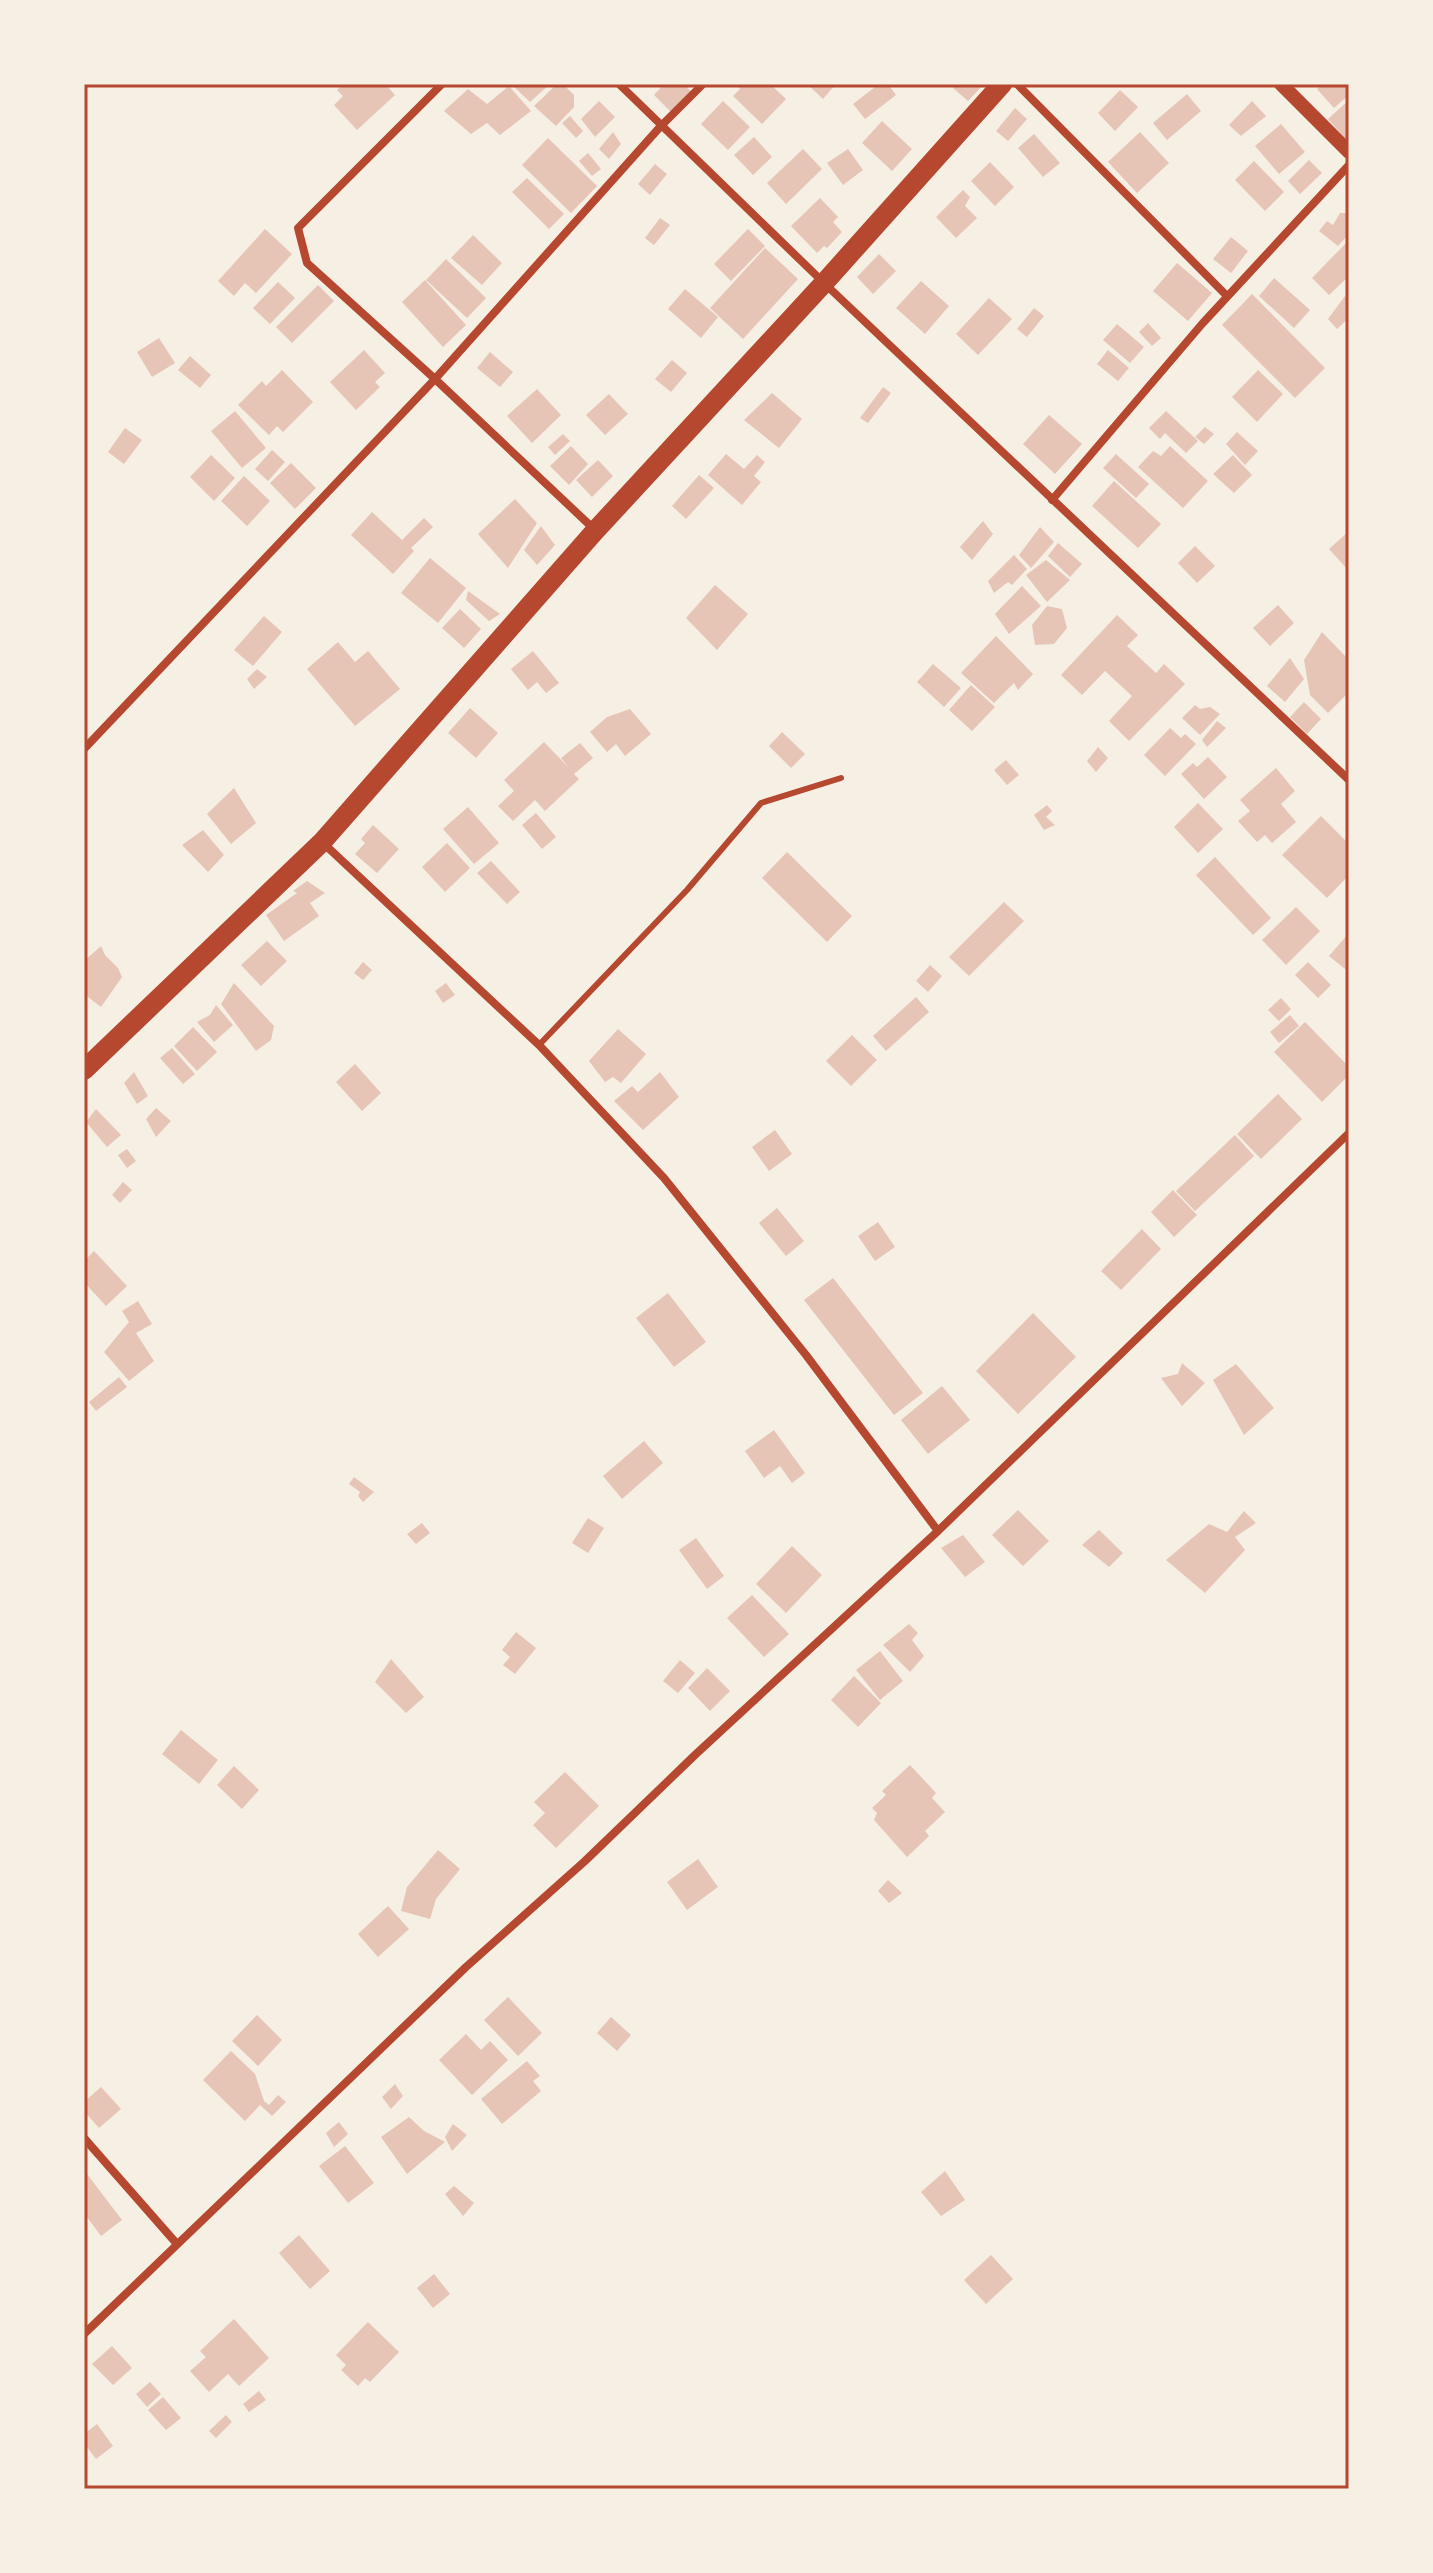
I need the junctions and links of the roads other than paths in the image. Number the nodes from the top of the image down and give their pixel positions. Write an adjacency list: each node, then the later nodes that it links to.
1 (442, 84): 12 (street)
2 (619, 84): 7 (street)
3 (703, 84): 7 (street)
4 (1002, 84): 10 (main road)
5 (1017, 84): 11 (street)
6 (1281, 84): 8 (street)
7 (660, 127): 10 (street); 12 (street)
8 (1349, 152)
9 (1349, 165): 11 (street)
10 (824, 283): 13 (street); 14 (main road)
11 (1227, 296): 13 (street)
12 (435, 379): 14 (street); 15 (street)
13 (1052, 500): 17 (street)
14 (595, 531): 18 (main road)
15 (84, 749)
16 (841, 778): 19 (lane)
17 (1349, 780)
18 (322, 842): 19 (street); 20 (main road)
19 (539, 1045): 22 (street)
20 (84, 1070)
21 (1349, 1133): 22 (street)
22 (938, 1531): 24 (street)
23 (84, 2138): 24 (street)
24 (177, 2244): 25 (street)
25 (84, 2334)

